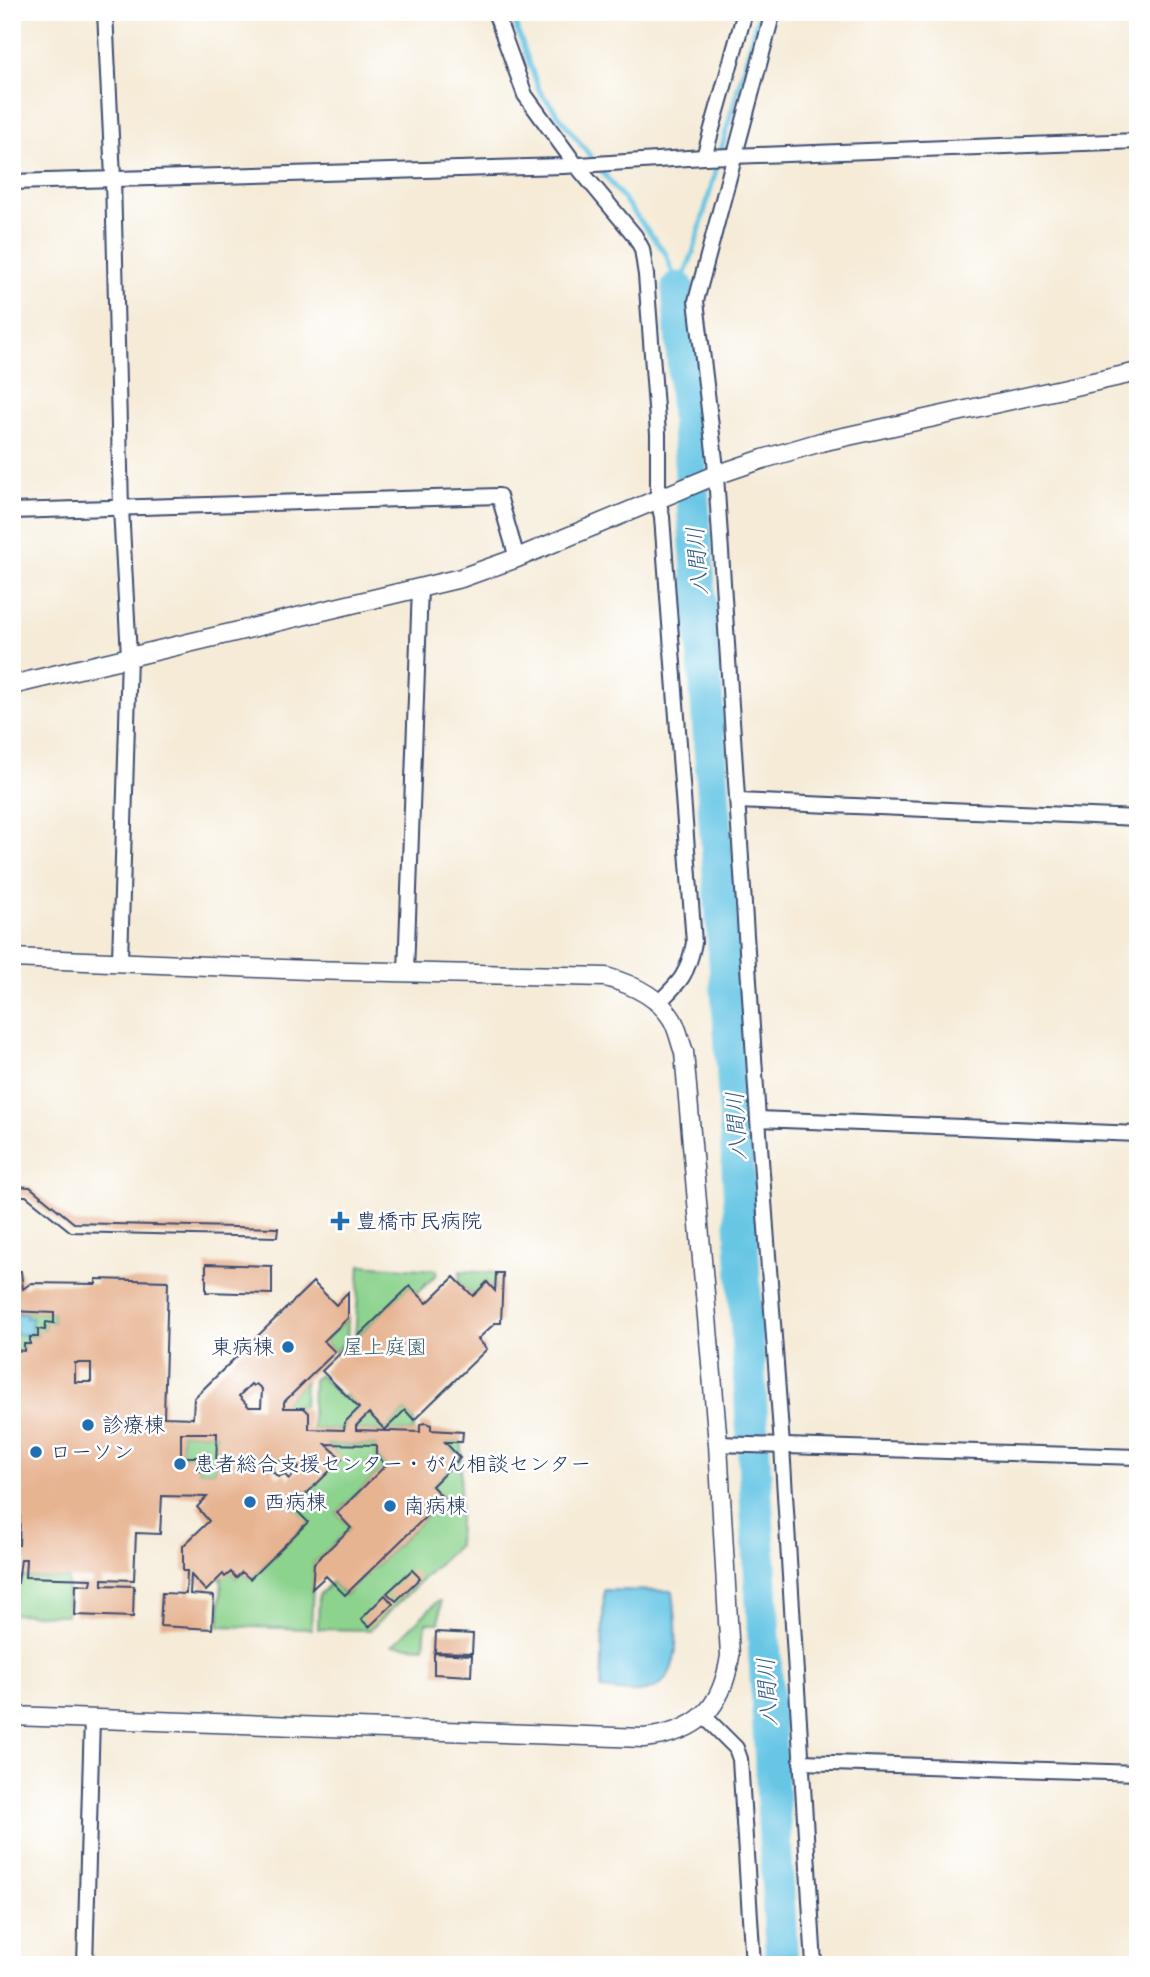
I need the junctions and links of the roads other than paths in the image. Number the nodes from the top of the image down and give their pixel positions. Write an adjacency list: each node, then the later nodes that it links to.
1 (105, 12): 9 (street)
2 (495, 12): 8 (street)
3 (745, 12): 7 (street)
4 (773, 12): 6 (street)
5 (1138, 141): 6 (street)
6 (735, 156): 7 (street); 12 (street)
7 (704, 157): 8 (street)
8 (576, 166): 9 (street); 13 (street)
9 (113, 178): 10 (street); 14 (street)
10 (12, 182)
11 (1138, 372): 12 (street)
12 (716, 475): 13 (street); 20 (street)
13 (662, 498): 16 (street); 25 (street)
14 (121, 508): 15 (street); 16 (street); 18 (street)
15 (12, 511)
16 (517, 558): 17 (street)
17 (420, 587): 18 (street); 24 (street)
18 (129, 656): 19 (street); 23 (street)
19 (12, 685)
20 (738, 801): 21 (street); 26 (street)
21 (1138, 818)
22 (12, 958): 23 (street)
23 (120, 961): 24 (street)
24 (406, 972): 25 (street)
25 (657, 1004): 28 (street)
26 (758, 1119): 27 (street); 29 (street)
27 (1138, 1134)
28 (724, 1444): 29 (street); 32 (street)
29 (778, 1446): 30 (street); 34 (street)
30 (1138, 1457)
31 (12, 1716): 33 (street)
32 (704, 1716): 33 (street); 37 (street)
33 (92, 1718): 36 (street)
34 (801, 1762): 35 (street); 38 (street)
35 (1138, 1773)
36 (85, 1965)
37 (753, 1965)
38 (814, 1965)

